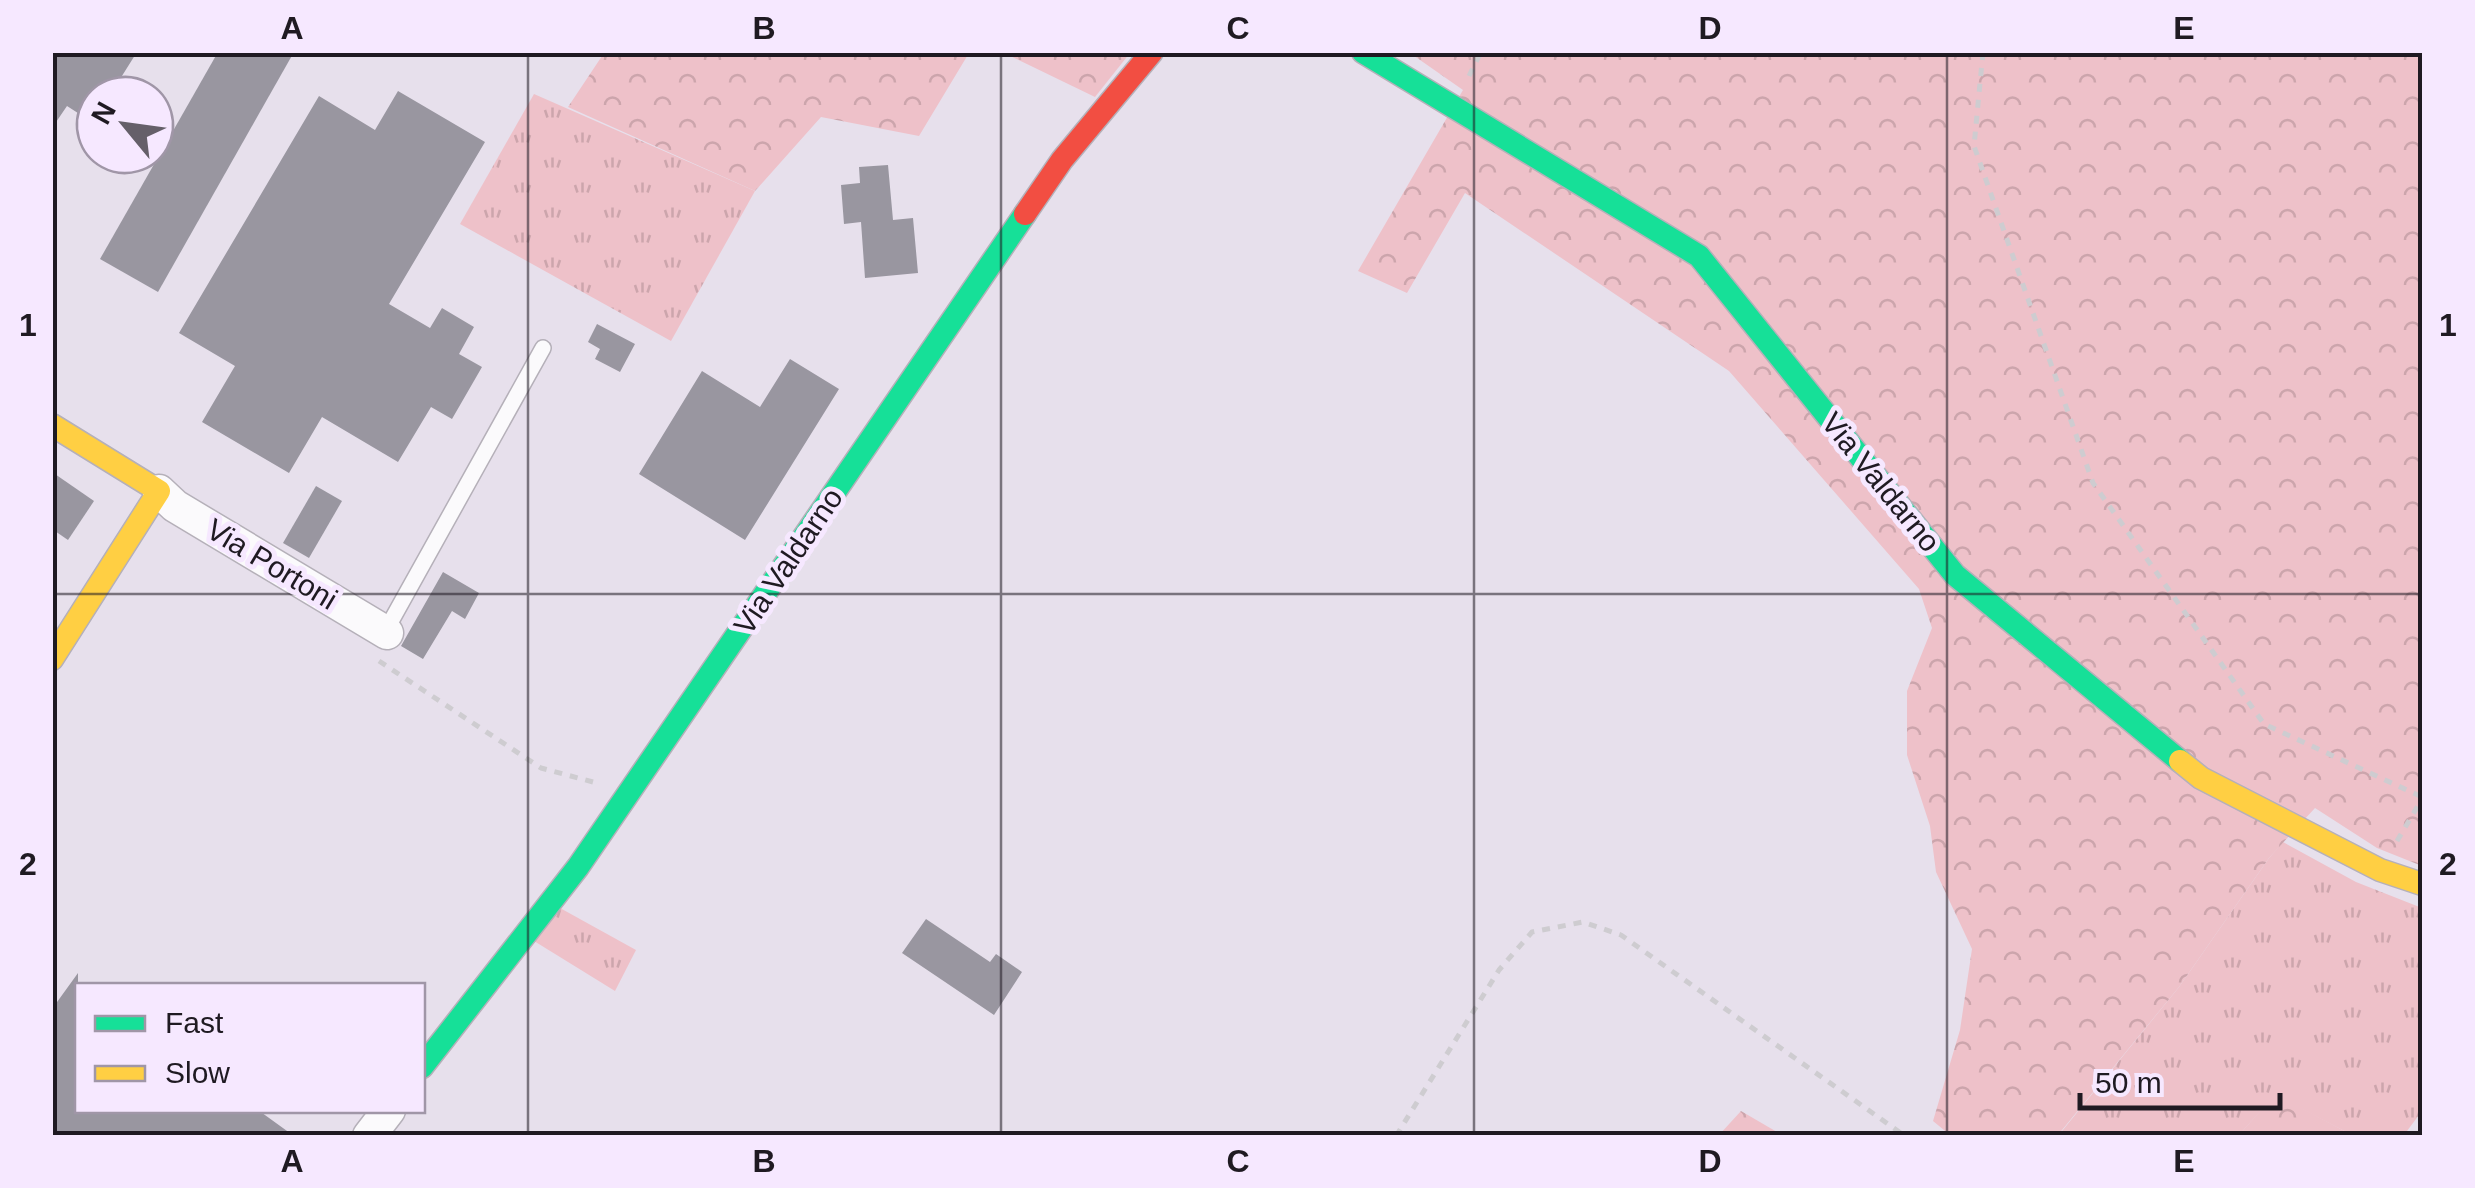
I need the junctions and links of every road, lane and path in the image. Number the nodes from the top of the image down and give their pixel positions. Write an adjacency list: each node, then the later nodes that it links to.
1 (1152, 52): 9 (street, Via Valdarno)
2 (1363, 52): 11 (street, Via Valdarno)
3 (1982, 52): 10 (path)
4 (543, 348): 7 (lane)
5 (52, 425): 6 (street, Via Portoni)
6 (159, 491): 7 (street, Via Portoni); 8 (street)
7 (379, 639): 9 (path)
8 (52, 658)
9 (636, 783): 13 (street, Via Valdarno)
10 (2422, 798): 11 (path)
11 (2380, 870): 12 (street, Via Valdarno)
12 (2422, 884)
13 (425, 1063)
14 (387, 1113): 15 (street)
15 (369, 1136)
16 (1396, 1136): 17 (path)
17 (1905, 1136)

